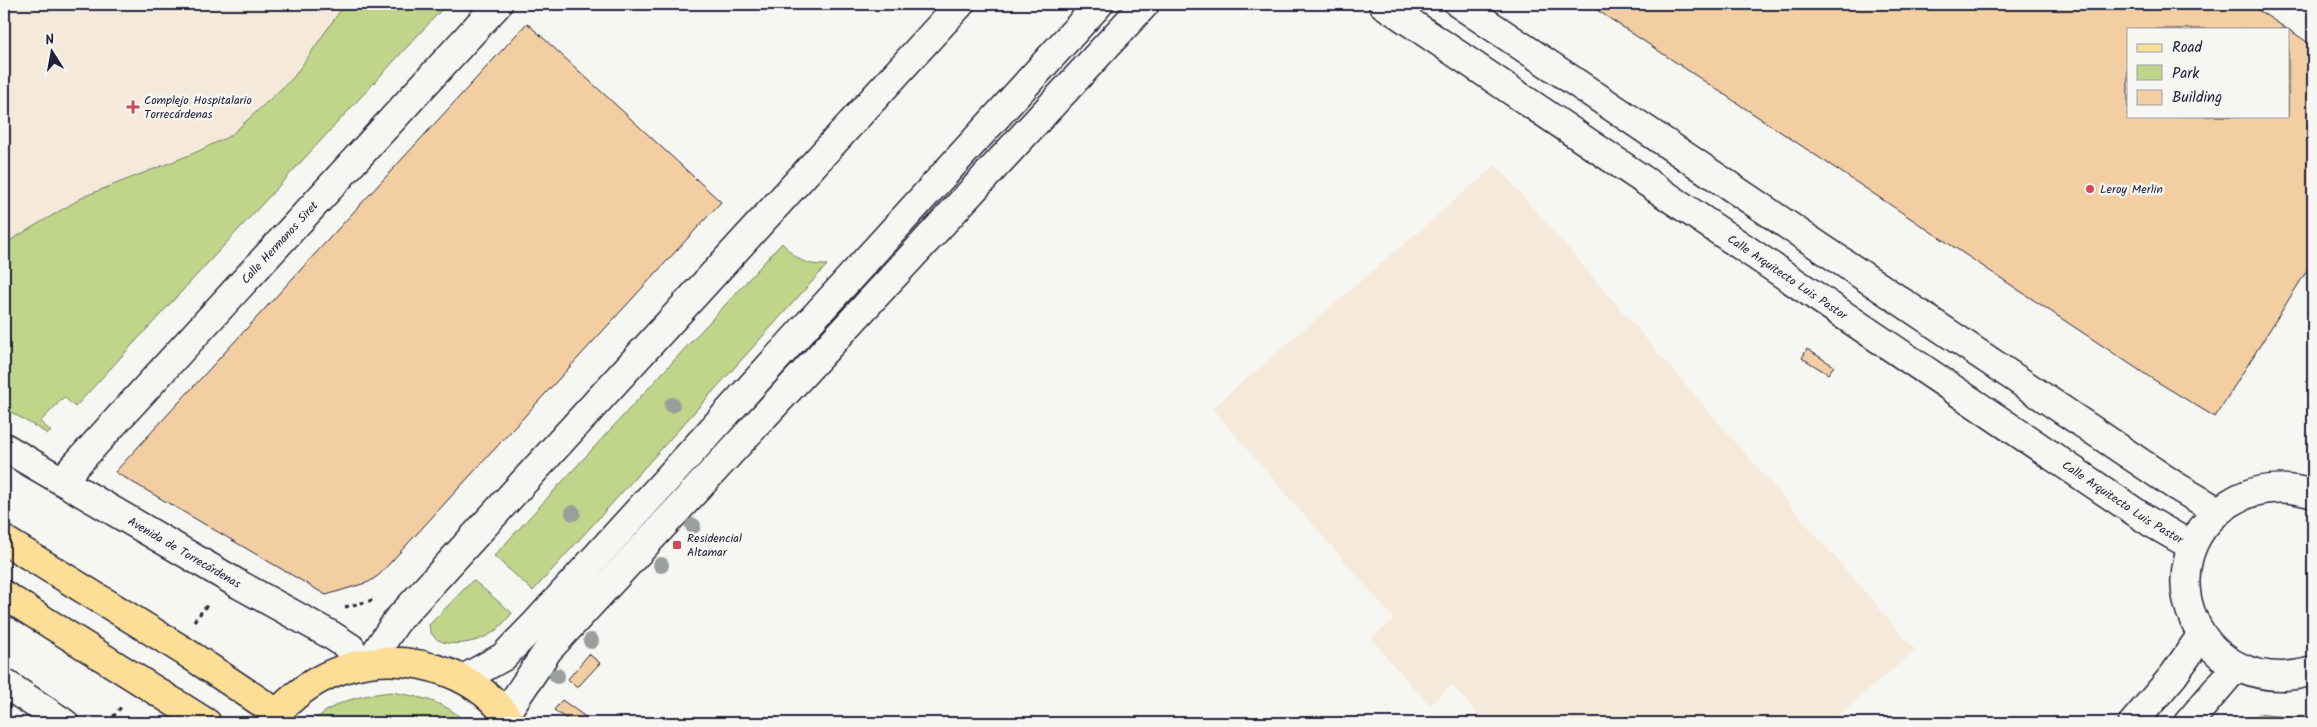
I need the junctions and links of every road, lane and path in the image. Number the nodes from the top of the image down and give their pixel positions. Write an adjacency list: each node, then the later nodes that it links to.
1 (498, 4): 8 (street, Calle Hermanos Siret)
2 (960, 4): 17 (street)
3 (1099, 4): 20 (street)
4 (1145, 4): 24 (street)
5 (1382, 4): 12 (street, Calle Arquitecto Luis Pastor)
6 (1459, 4): 10 (street)
7 (4, 447): 8 (street, Avenida de Torrecárdenas)
8 (62, 480): 17 (street, Avenida de Torrecárdenas)
9 (2313, 494): 10 (street)
10 (2218, 511): 12 (street)
11 (4, 540): 23 (main road)
12 (2192, 546): 16 (street)
13 (4, 595): 27 (main road)
14 (216, 596): 15 (path)
15 (190, 625)
16 (2201, 636): 18 (street); 28 (street)
17 (363, 663): 20 (main road); 23 (main road)
18 (2236, 667): 19 (street); 29 (street)
19 (2313, 671)
20 (463, 679): 24 (main road)
21 (4, 683): 25 (street)
22 (126, 701): 26 (path)
23 (273, 718)
24 (508, 719)
25 (64, 723)
26 (108, 723)
27 (207, 723)
28 (2133, 723)
29 (2188, 723)

